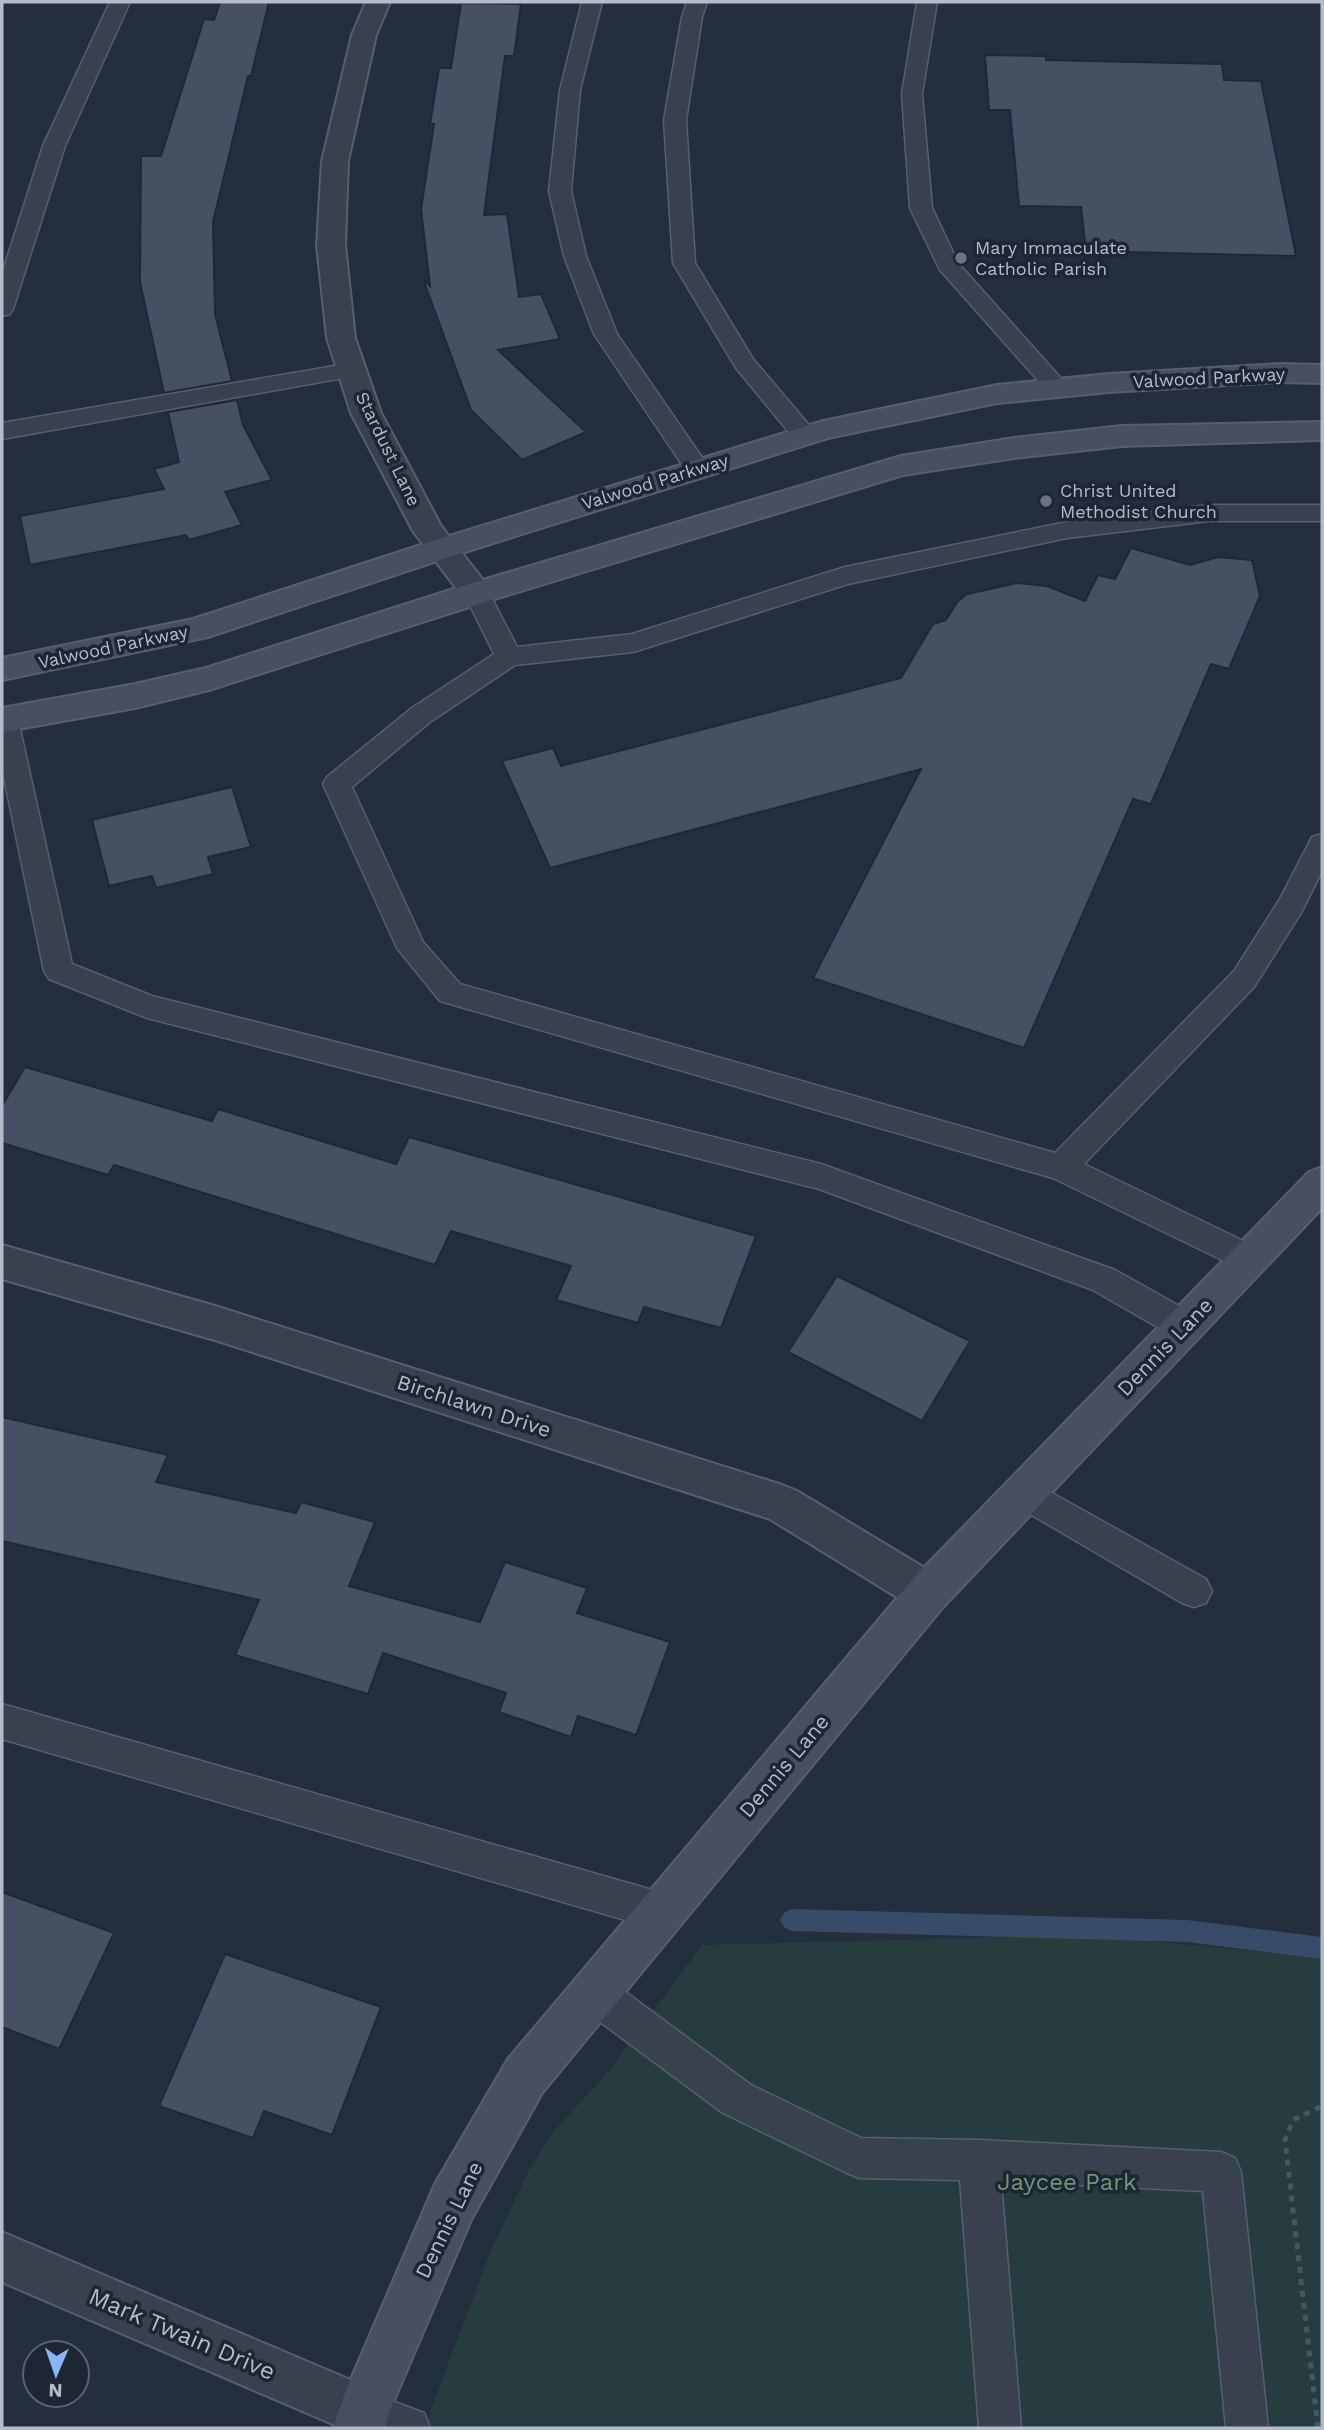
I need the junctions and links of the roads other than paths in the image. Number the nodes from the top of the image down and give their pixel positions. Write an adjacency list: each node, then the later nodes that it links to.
1 (120, 2): 6 (lane)
2 (378, 2): 7 (street, Stardust Lane)
3 (592, 2): 13 (lane)
4 (697, 2): 12 (lane)
5 (927, 2): 9 (lane)
6 (2, 309)
7 (352, 370): 10 (lane); 15 (street, Stardust Lane)
8 (1322, 374): 9 (main road, Valwood Parkway)
9 (1058, 389): 12 (main road, Valwood Parkway)
10 (2, 431)
11 (1322, 431): 16 (main road)
12 (805, 436): 13 (main road, Valwood Parkway)
13 (698, 469): 15 (main road, Valwood Parkway)
14 (1322, 513): 17 (lane)
15 (441, 549): 16 (street, Stardust Lane); 18 (main road, Valwood Parkway)
16 (477, 593): 17 (lane); 19 (main road)
17 (509, 657): 21 (lane)
18 (2, 669)
19 (3, 720): 25 (lane)
20 (1322, 844): 21 (lane)
21 (1061, 1167): 23 (lane)
22 (1322, 1183): 23 (main road, Dennis Lane)
23 (1249, 1259): 25 (main road, Dennis Lane)
24 (2, 1262): 28 (street, Birchlawn Drive)
25 (1185, 1326): 26 (main road, Dennis Lane)
26 (1025, 1493): 27 (lane); 28 (main road, Dennis Lane)
27 (1194, 1591)
28 (928, 1593): 30 (main road, Dennis Lane)
29 (2, 1721): 30 (lane)
30 (663, 1912): 31 (main road, Dennis Lane)
31 (594, 1993): 32 (lane); 34 (main road, Dennis Lane)
32 (979, 2160): 35 (lane); 36 (lane)
33 (2, 2258): 34 (street, Mark Twain Drive)
34 (377, 2423)
35 (1000, 2428)
36 (1247, 2428)

